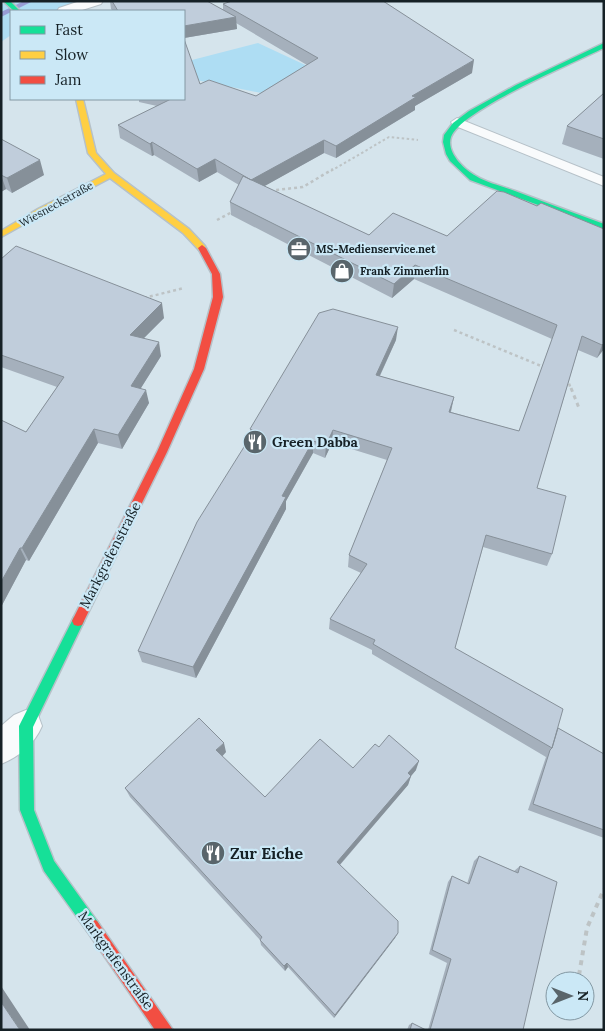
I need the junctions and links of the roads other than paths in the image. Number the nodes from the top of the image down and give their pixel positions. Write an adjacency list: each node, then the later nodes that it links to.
1 (96, 1): 2 (street)
2 (67, 10)
3 (604, 45): 5 (street)
4 (79, 100): 6 (street, Markgrafenstraße)
5 (456, 122): 7 (lane); 8 (street)
6 (111, 175): 9 (street, Wiesneckstraße); 10 (street, Markgrafenstraße)
7 (604, 182)
8 (604, 227)
9 (1, 235)
10 (26, 726): 11 (street); 12 (street, Markgrafenstraße)
11 (1, 748)
12 (165, 1030)

